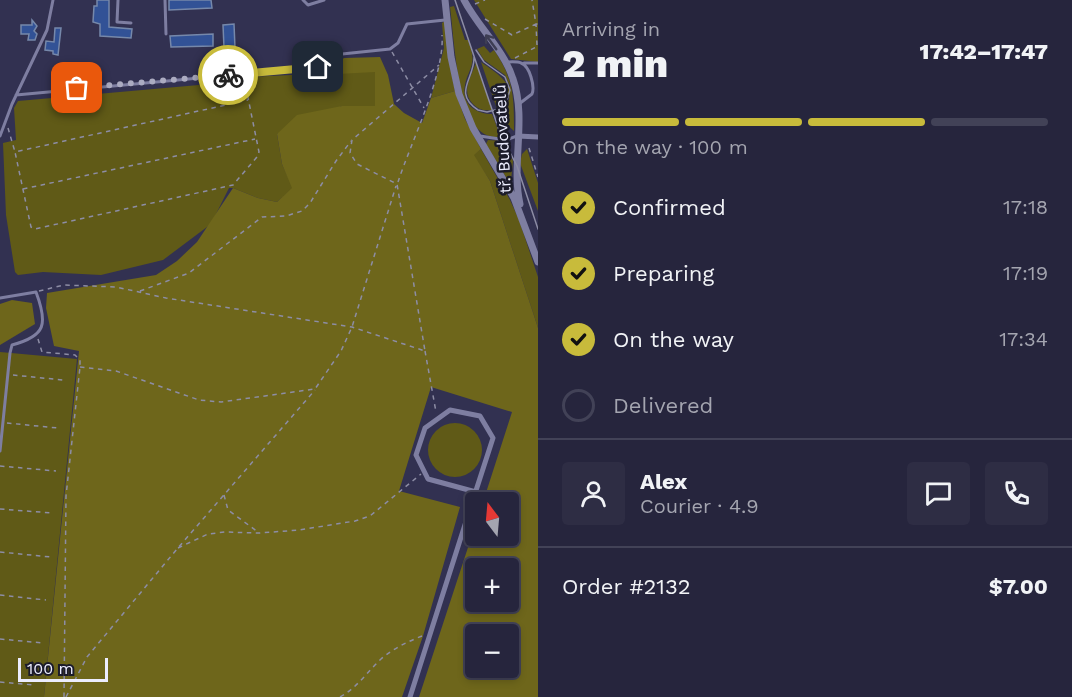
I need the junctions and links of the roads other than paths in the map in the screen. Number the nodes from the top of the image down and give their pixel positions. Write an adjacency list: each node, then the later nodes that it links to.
1 (53, 0): 14 (lane)
2 (118, 0): 9 (lane)
3 (165, 0): 10 (lane)
4 (303, 0): 5 (lane)
5 (324, 0)
6 (446, 0): 8 (street, tř. Budovatelů)
7 (464, 0): 11 (street, tř. Budovatelů, one-way to 7)
8 (444, 20): 14 (lane); 16 (street, tř. Budovatelů)
9 (131, 23)
10 (166, 34)
11 (508, 62): 12 (lane); 15 (street, tř. Budovatelů)
12 (522, 63): 13 (lane); 15 (lane)
13 (538, 63)
14 (16, 95): 17 (lane)
15 (517, 105): 18 (street, tř. Budovatelů)
16 (476, 134): 18 (lane); 20 (street, tř. Budovatelů)
17 (0, 136)
18 (518, 136): 19 (street); 20 (street, tř. Budovatelů)
19 (538, 137)
20 (523, 219): 21 (street, tř. Budovatelů)
21 (538, 262)
22 (0, 298): 23 (lane)
23 (0, 451)
24 (476, 492): 24 (street)
25 (465, 526): 26 (street)
26 (410, 697)

